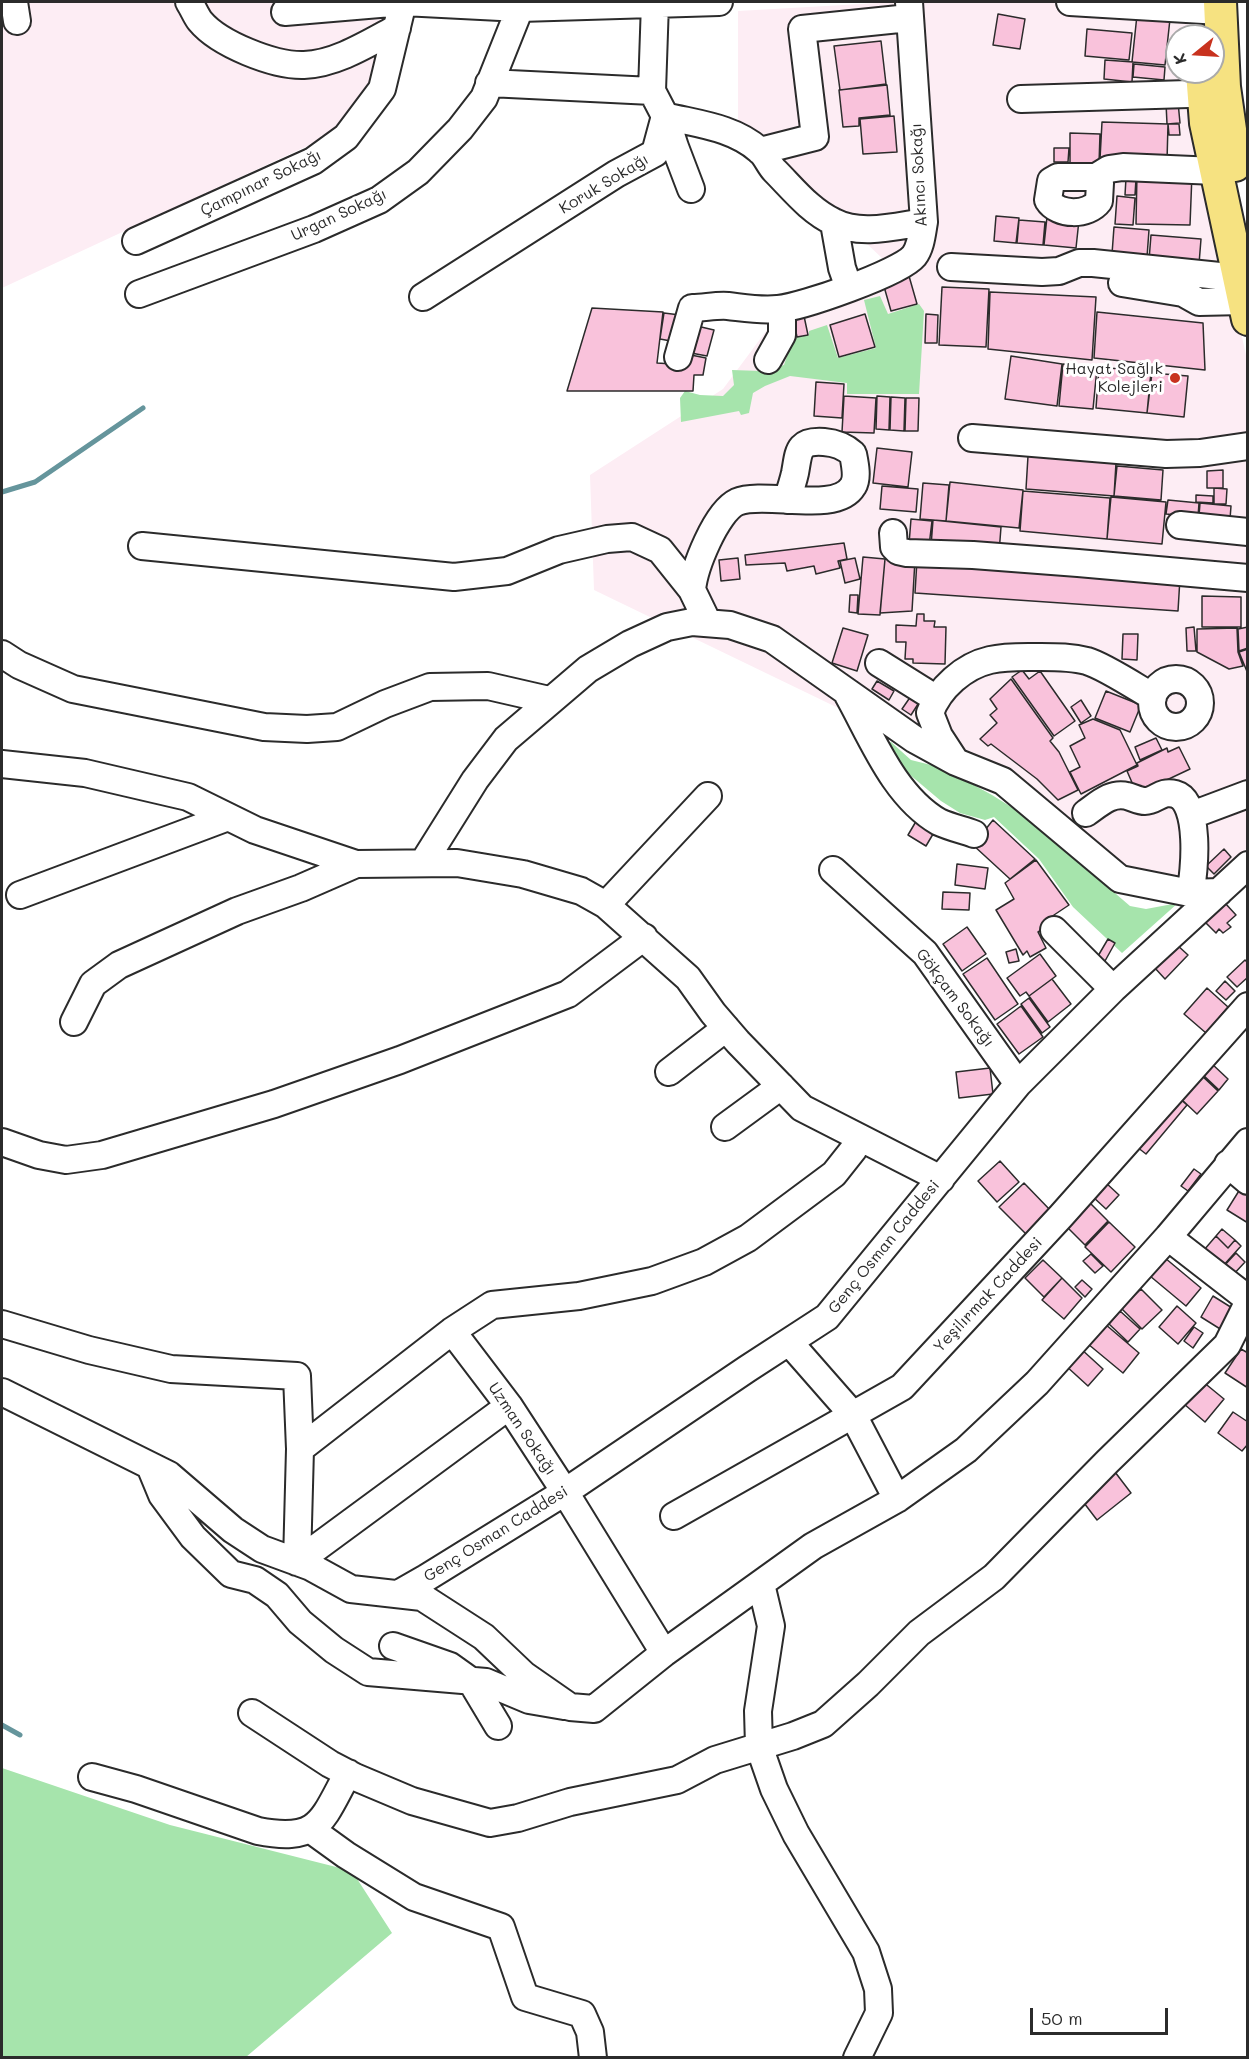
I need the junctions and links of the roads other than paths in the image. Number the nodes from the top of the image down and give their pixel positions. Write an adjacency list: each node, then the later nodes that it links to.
1 (189, 2): 11 (street)
2 (403, 2): 7 (street); 9 (street); 11 (street, Çampınar Sokağı)
3 (718, 2): 6 (street)
4 (1070, 2): 10 (street)
5 (605, 3): 6 (street); 7 (street)
6 (655, 3): 14 (street)
7 (520, 8): 12 (street, Urgan Sokağı)
8 (909, 10): 17 (street); 21 (street, Akıncı Sokağı)
9 (285, 12)
10 (1208, 12): 13 (main road)
11 (397, 28): 24 (street, Çampınar Sokağı)
12 (489, 83): 14 (street); 28 (street, Urgan Sokağı)
13 (1210, 86): 15 (street); 18 (main road); 23 (main road)
14 (652, 91): 16 (street)
15 (1022, 99)
16 (665, 116): 17 (street); 20 (street); 30 (street, Koruk Sokağı)
17 (760, 151): 22 (street)
18 (1216, 171): 19 (street); 29 (main road)
19 (1096, 177)
20 (691, 189)
21 (924, 222): 22 (street); 27 (street, Akıncı Sokağı)
22 (834, 223): 27 (street)
23 (1248, 233)
24 (136, 242)
25 (951, 267): 29 (street)
26 (1097, 279): 29 (street)
27 (849, 288): 31 (street, Akıncı Sokağı)
28 (139, 294)
29 (1244, 294)
30 (423, 297)
31 (782, 309): 32 (street, Akıncı Sokağı); 33 (street)
32 (678, 357)
33 (768, 360)
34 (972, 438): 35 (street)
35 (1248, 446)
36 (787, 500): 42 (street)
37 (1180, 525): 38 (street)
38 (1248, 532)
39 (893, 533): 41 (street)
40 (142, 546): 42 (street)
41 (1248, 578)
42 (692, 590): 43 (street)
43 (708, 623): 46 (street); 49 (street)
44 (2, 654): 49 (street)
45 (879, 663): 48 (street)
46 (844, 688): 50 (street); 57 (street)
47 (1153, 697): 48 (street)
48 (935, 698): 50 (street)
49 (549, 700): 58 (street)
50 (956, 762): 63 (street)
51 (2, 764): 56 (street)
52 (1248, 794): 55 (street)
53 (708, 796): 65 (street)
54 (1086, 813): 55 (street)
55 (1192, 814): 63 (street)
56 (228, 817): 59 (street); 64 (street)
57 (974, 834)
58 (423, 863): 59 (street); 65 (street)
59 (356, 864): 70 (street)
60 (1248, 864): 62 (street, Genç Osman Caddesi)
61 (833, 870): 73 (street, Gökçam Sokağı)
62 (1219, 892): 63 (street); 68 (street, Genç Osman Caddesi)
63 (1190, 893)
64 (20, 895)
65 (606, 905): 67 (street)
66 (1054, 930): 68 (street)
67 (644, 937): 71 (street); 77 (street)
68 (1113, 989): 73 (street, Genç Osman Caddesi)
69 (1248, 1006): 89 (street, Yeşilırmak Caddesi)
70 (75, 1022)
71 (726, 1028): 72 (street); 74 (street)
72 (669, 1072)
73 (1018, 1084): 80 (street, Genç Osman Caddesi)
74 (781, 1086): 75 (street); 76 (street)
75 (725, 1127)
76 (859, 1139): 80 (street); 85 (street)
77 (2, 1142)
78 (1248, 1142): 79 (street)
79 (1228, 1164): 81 (street); 82 (street)
80 (940, 1179): 86 (street, Genç Osman Caddesi)
81 (1248, 1181)
82 (1168, 1237): 83 (street); 93 (street)
83 (1248, 1301): 104 (street)
84 (2, 1324): 90 (street)
85 (452, 1331): 88 (street, Uzman Sokağı); 90 (street)
86 (789, 1342): 89 (street); 92 (street, Genç Osman Caddesi)
87 (2, 1392): 91 (street)
88 (509, 1406): 92 (street, Uzman Sokağı); 95 (street)
89 (853, 1415): 93 (street); 94 (street, Yeşilırmak Caddesi)
90 (300, 1449): 95 (street)
91 (150, 1466): 95 (street); 100 (street)
92 (565, 1492): 97 (street, Genç Osman Caddesi); 99 (street, Uzman Sokağı)
93 (897, 1499): 96 (street)
94 (674, 1516)
95 (297, 1562): 97 (street)
96 (761, 1584): 99 (street); 104 (street)
97 (398, 1594): 101 (street)
98 (393, 1646): 100 (street)
99 (664, 1653): 101 (street)
100 (471, 1681): 101 (street); 103 (street)
101 (570, 1707)
102 (252, 1713): 105 (street)
103 (498, 1726)
104 (759, 1746): 105 (street); 108 (street)
105 (348, 1773): 107 (street)
106 (92, 1777): 107 (street)
107 (310, 1829): 109 (street)
108 (852, 2056)
109 (593, 2058)

